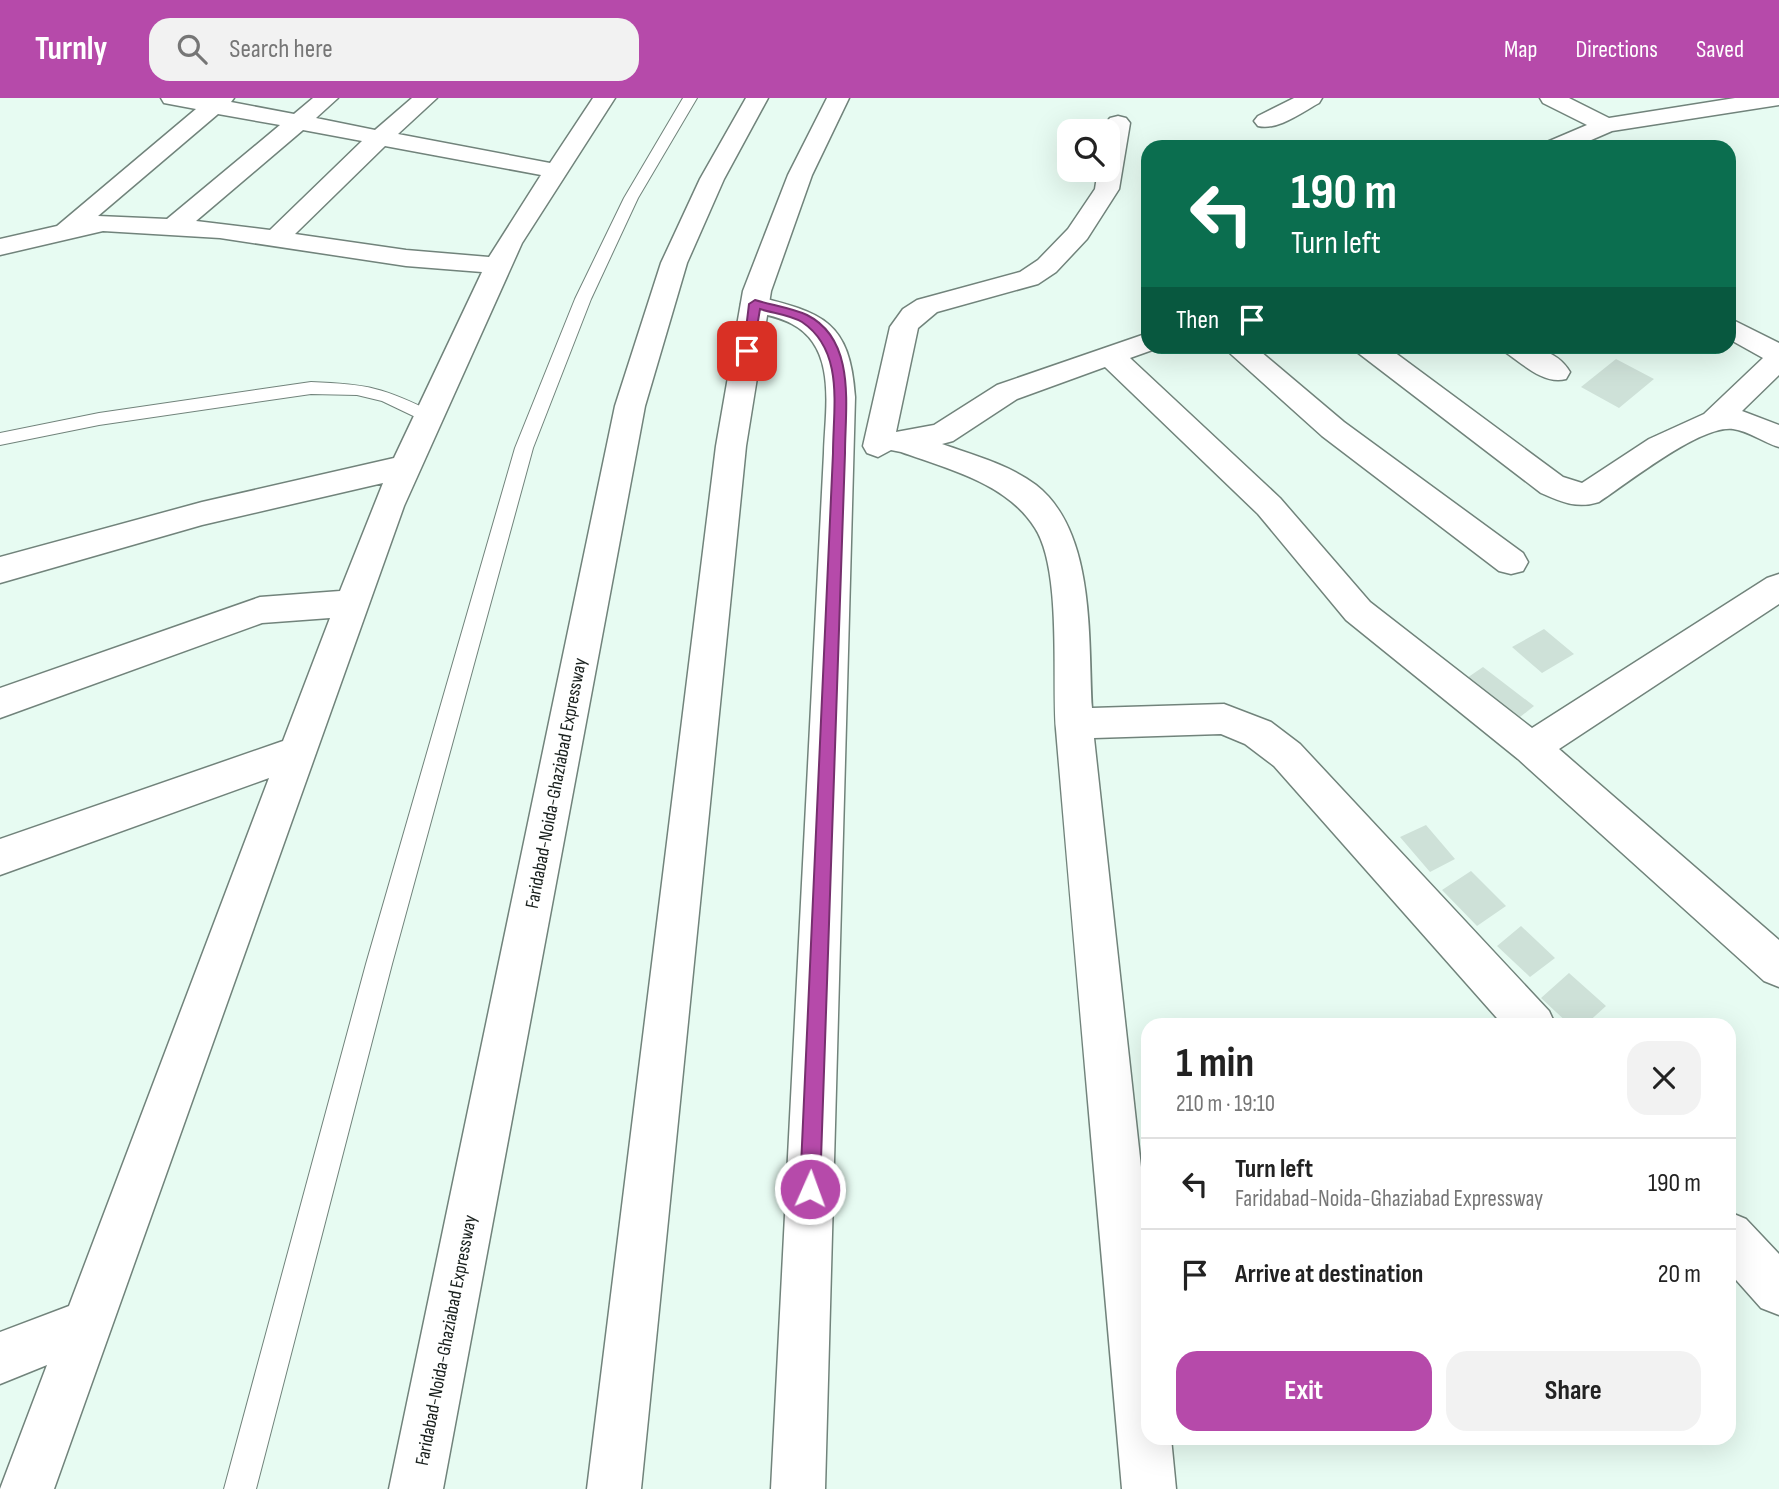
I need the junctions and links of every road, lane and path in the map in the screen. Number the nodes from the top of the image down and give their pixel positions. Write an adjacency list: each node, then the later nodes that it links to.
1 (173, 98): 11 (street)
2 (327, 98): 13 (street)
3 (426, 98): 15 (street)
4 (604, 98): 17 (street)
5 (690, 98): 58 (lane)
6 (757, 98): 59 (street, Faridabad-Noida-Ghaziabad Expressway)
7 (838, 98): 24 (street)
8 (1311, 98): 12 (street)
9 (1550, 98): 14 (street)
10 (1779, 99): 14 (street)
11 (217, 102): 13 (street); 20 (street)
12 (1266, 121)
13 (297, 122): 15 (street); 19 (street)
14 (1606, 125): 16 (street)
15 (379, 138): 17 (street); 21 (street)
16 (1571, 140)
17 (556, 171): 23 (street)
18 (1108, 182): 37 (street)
19 (173, 227): 20 (street); 21 (street)
20 (66, 230): 22 (street)
21 (276, 238): 23 (street)
22 (0, 247)
23 (499, 266): 33 (street)
24 (755, 304): 38 (street); 60 (street)
25 (1736, 331): 31 (street)
26 (1141, 344): 30 (street)
27 (1245, 354): 40 (street)
28 (1378, 354): 34 (street)
29 (1528, 354): 32 (street)
30 (1109, 355): 37 (street); 46 (street)
31 (1779, 357): 34 (street)
32 (1556, 372)
33 (428, 417): 36 (lane); 39 (street)
34 (1715, 420): 35 (street)
35 (1779, 438)
36 (0, 439)
37 (889, 444): 38 (street); 45 (street)
38 (839, 453): 61 (street)
39 (406, 467): 41 (street); 42 (street)
40 (1511, 562)
41 (0, 570)
42 (352, 603): 44 (street); 47 (street)
43 (1771, 605): 46 (street)
44 (0, 703)
45 (1074, 724): 50 (street); 55 (street)
46 (1531, 748): 49 (street)
47 (298, 752): 48 (street); 53 (street)
48 (0, 857)
49 (1779, 967)
50 (1527, 1018)
51 (1736, 1244): 52 (street)
52 (1779, 1290)
53 (88, 1324): 54 (street); 57 (street)
54 (0, 1358)
55 (1141, 1407)
56 (1145, 1445): 62 (street)
57 (27, 1489)
58 (240, 1489)
59 (416, 1489)
60 (614, 1489)
61 (798, 1489)
62 (1149, 1489)

